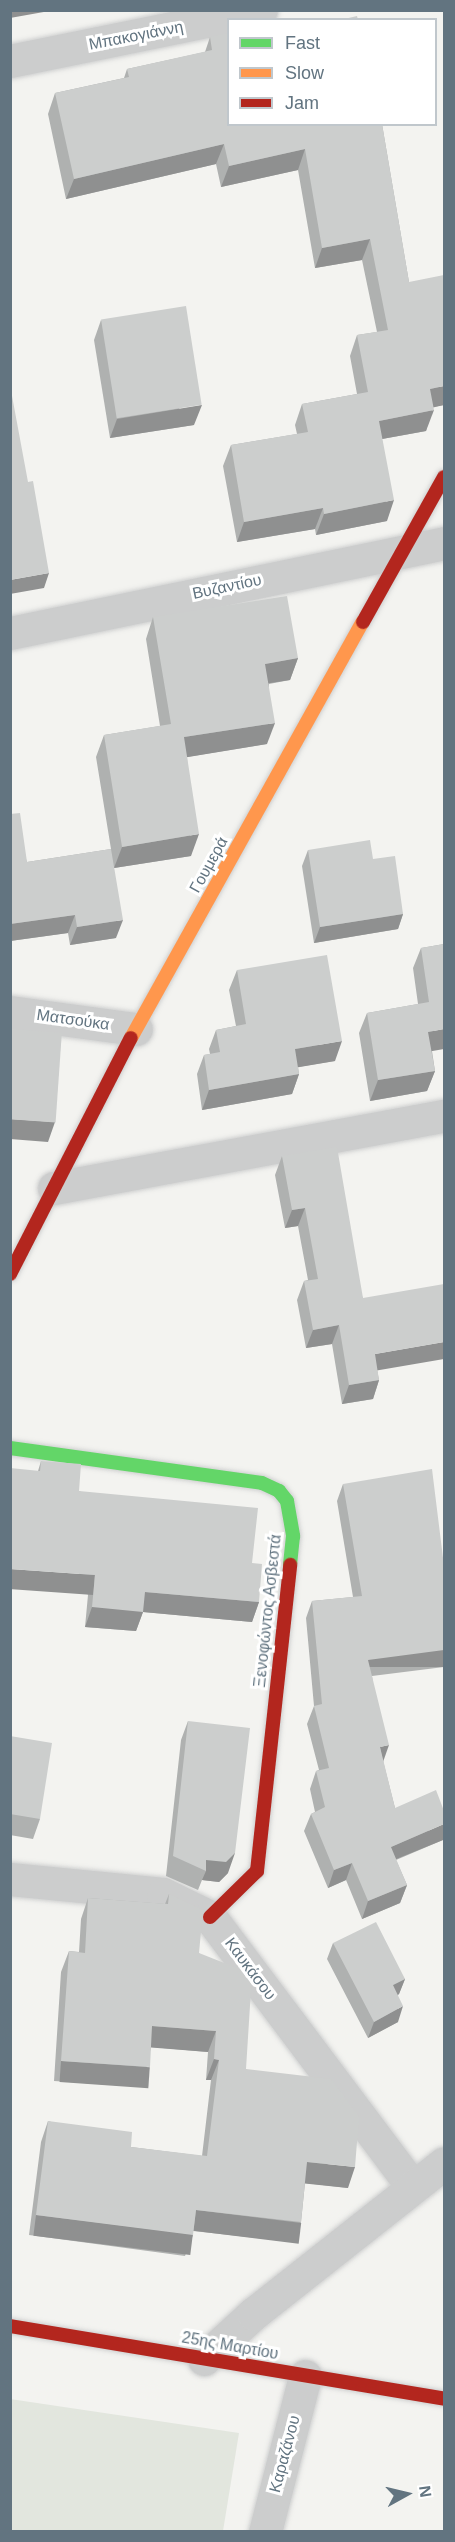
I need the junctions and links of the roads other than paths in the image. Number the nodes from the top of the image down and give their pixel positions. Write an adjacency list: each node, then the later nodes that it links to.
1 (261, 10): 2 (street, Μπακογιάννη)
2 (10, 61)
3 (444, 477): 5 (street, Γουμερά)
4 (444, 543): 5 (street, Βυζαντίου)
5 (402, 551): 6 (street, Βυζαντίου); 8 (street, Γουμερά)
6 (10, 633)
7 (10, 1012): 8 (street, Ματσούκα)
8 (136, 1029): 10 (street, Γουμερά)
9 (444, 1116): 10 (street)
10 (54, 1188): 11 (street, Γουμερά)
11 (10, 1274)
12 (10, 1448): 14 (street, Ξενοφώντος Ασβεστά)
13 (11, 1879): 14 (street, Καυκάσου)
14 (210, 1917): 16 (street, Καυκάσου)
15 (444, 2163): 16 (street)
16 (412, 2186): 18 (street)
17 (10, 2326): 18 (street, 25ης Μαρτίου)
18 (204, 2359): 19 (street, 25ης Μαρτίου)
19 (305, 2376): 20 (street, 25ης Μαρτίου); 21 (street, Καραζάνου)
20 (444, 2399)
21 (265, 2532)

